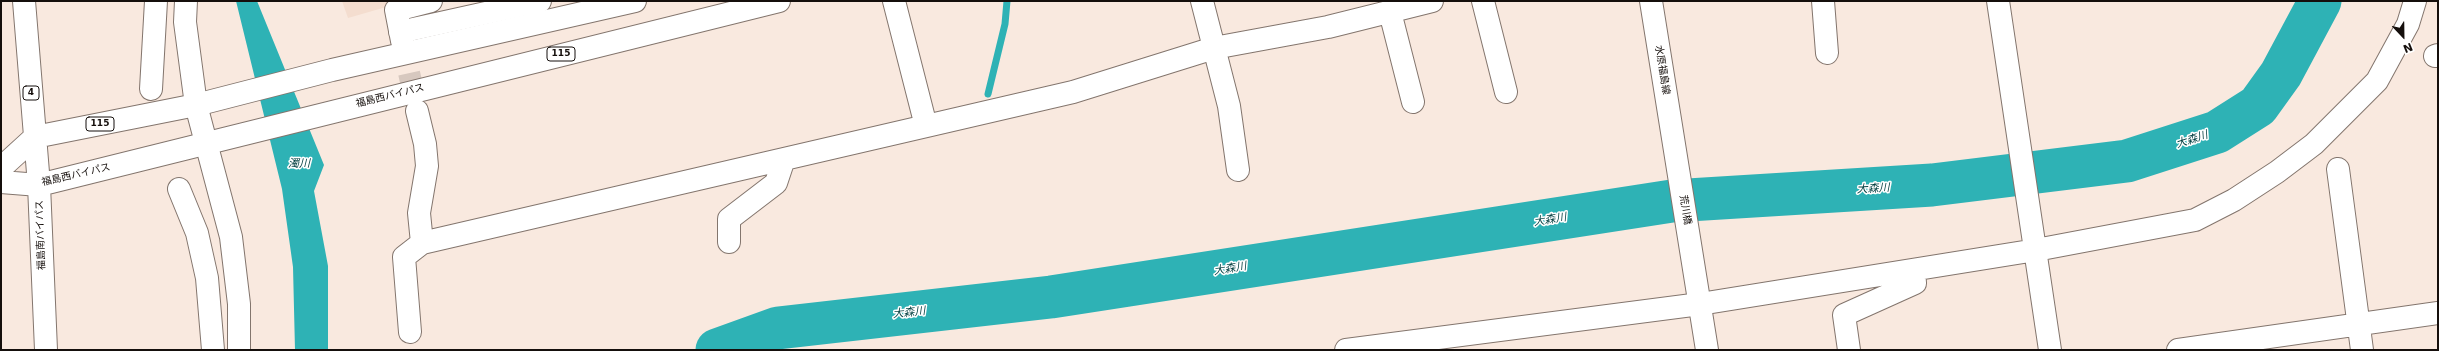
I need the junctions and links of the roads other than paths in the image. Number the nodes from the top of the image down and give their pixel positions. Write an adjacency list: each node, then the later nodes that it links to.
1 (24, 1): 25 (main road, 福島南バイパス / 4)
2 (156, 1): 19 (main road)
3 (186, 1): 22 (main road)
4 (430, 1): 5 (main road)
5 (540, 1)
6 (635, 1): 22 (main road, 115)
7 (779, 1): 27 (main road, 福島西バイパス / 115)
8 (894, 1): 24 (main road)
9 (1202, 1): 17 (main road)
10 (1432, 1): 16 (main road)
11 (1483, 1): 20 (main road)
12 (1651, 1): 26 (main road, 水原福島線)
13 (1823, 1): 18 (main road)
14 (1998, 1): 37 (main road)
15 (2414, 1): 37 (main road)
16 (1390, 12): 17 (main road); 21 (main road)
17 (1214, 48): 24 (main road); 31 (main road)
18 (1827, 53)
19 (151, 89)
20 (1506, 92)
21 (1413, 102)
22 (203, 103): 25 (main road, 115); 27 (main road)
23 (417, 110): 36 (main road)
24 (926, 126): 28 (main road)
25 (35, 137): 29 (main road); 33 (main road, 福島南バイパス / 4)
26 (1674, 139): 39 (main road, 荒川橋)
27 (213, 142): 33 (main road, 福島西バイパス / 115); 45 (main road)
28 (784, 160): 35 (main road); 36 (main road)
29 (1, 168)
30 (2338, 169): 41 (main road)
31 (1238, 170)
32 (1, 182): 33 (main road, 福島西バイパス / 115)
33 (39, 185): 43 (main road, 福島南バイパス / 4)
34 (179, 189): 44 (main road)
35 (729, 242)
36 (422, 243): 42 (main road)
37 (2035, 243): 38 (main road); 49 (main road)
38 (1914, 270): 39 (main road); 48 (main road)
39 (1700, 304): 46 (main road); 47 (main road, 荒川橋)
40 (2438, 313): 41 (main road)
41 (2358, 326): 50 (main road); 51 (main road)
42 (410, 332)
43 (46, 350)
44 (213, 350)
45 (239, 350)
46 (1346, 350)
47 (1707, 350)
48 (1849, 350)
49 (2050, 350)
50 (2178, 350)
51 (2362, 350)

